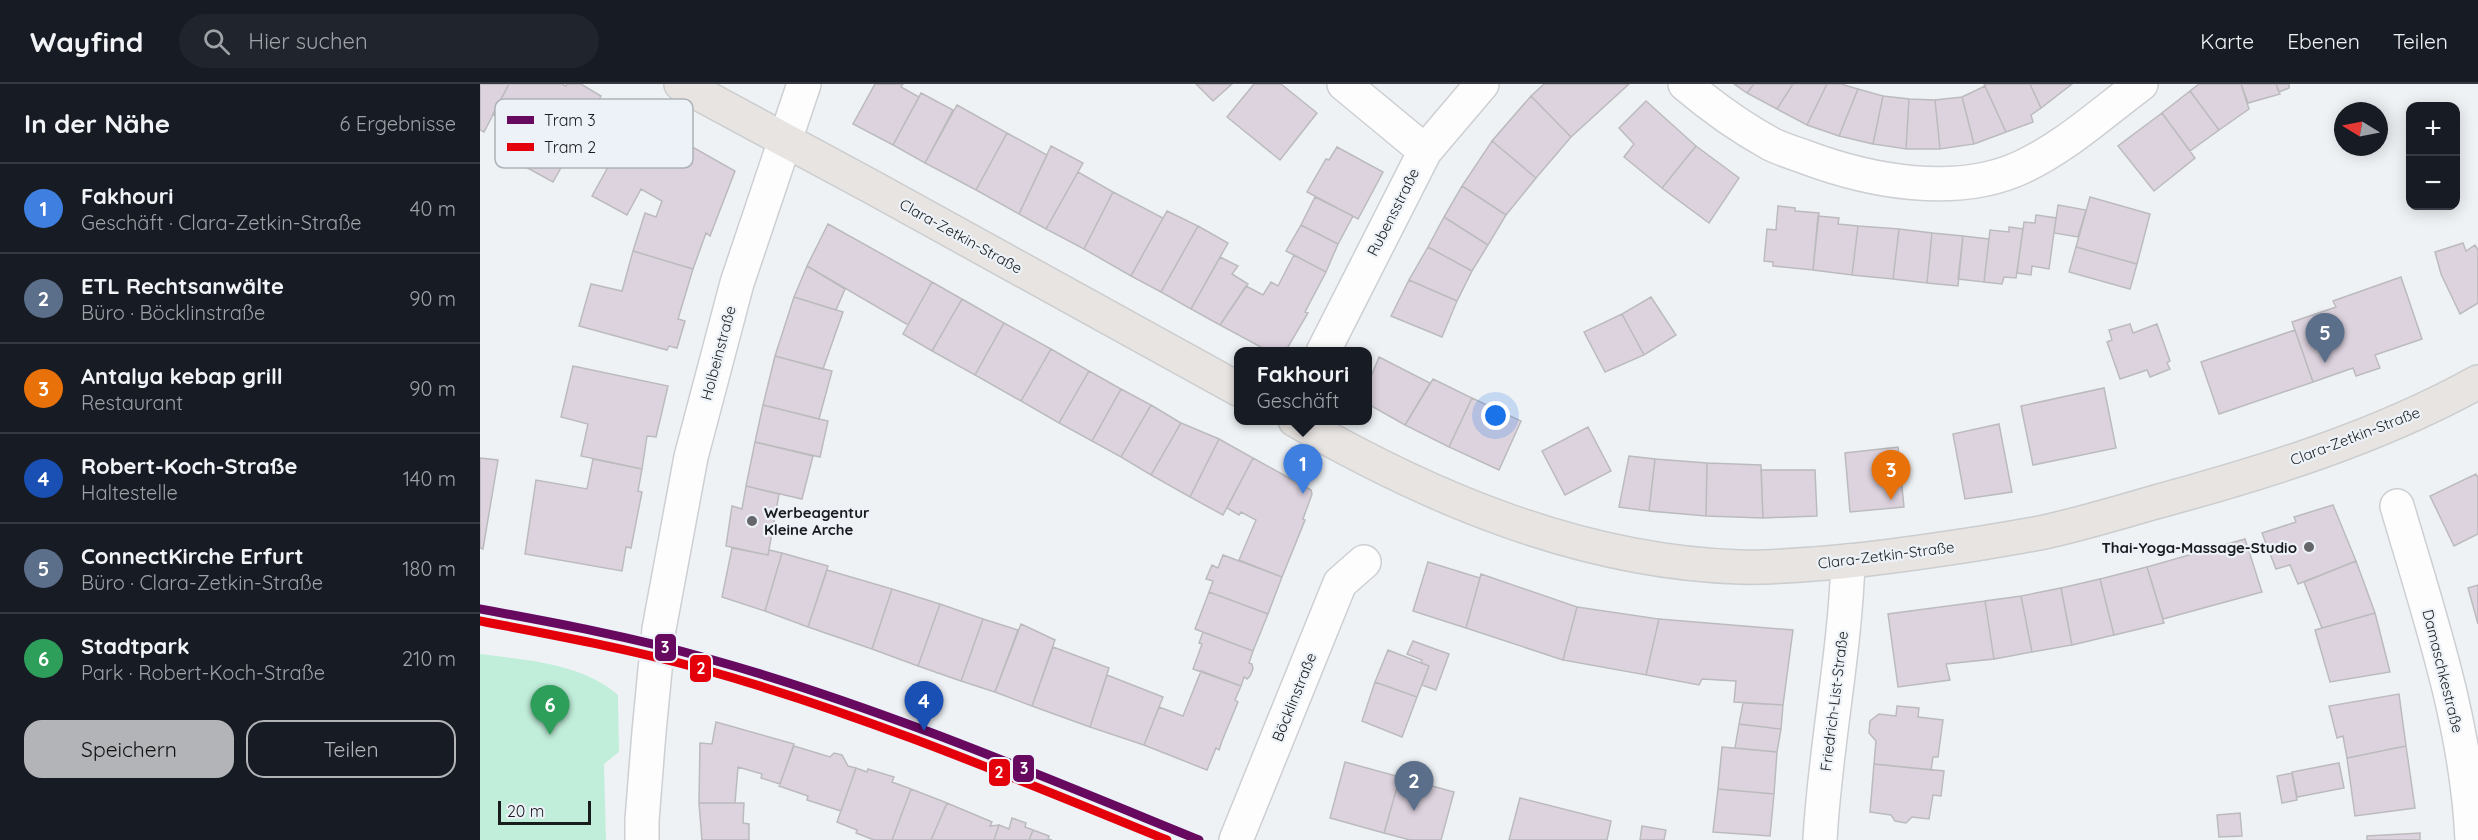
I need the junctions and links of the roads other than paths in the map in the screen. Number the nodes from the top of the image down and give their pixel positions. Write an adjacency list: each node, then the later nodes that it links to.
1 (681, 84): 7 (main road, Clara-Zetkin-Straße)
2 (804, 84): 7 (street, Holbeinstraße)
3 (1344, 84): 8 (street)
4 (1482, 84): 8 (street, Rubensstraße)
5 (1685, 84): 6 (street)
6 (2141, 84)
7 (786, 140): 11 (main road, Clara-Zetkin-Straße); 16 (street, Holbeinstraße)
8 (1425, 151): 9 (street, Rubensstraße)
9 (1325, 347)
10 (2478, 382): 14 (main road, Clara-Zetkin-Straße)
11 (1234, 386)
12 (1304, 425): 14 (main road, Clara-Zetkin-Straße)
13 (2397, 506): 19 (street, Damaschkestraße)
14 (1848, 561): 18 (street, Friedrich-List-Straße)
15 (1364, 562): 17 (street, Böcklinstraße)
16 (642, 840)
17 (1236, 840)
18 (1820, 840)
19 (2472, 840)

